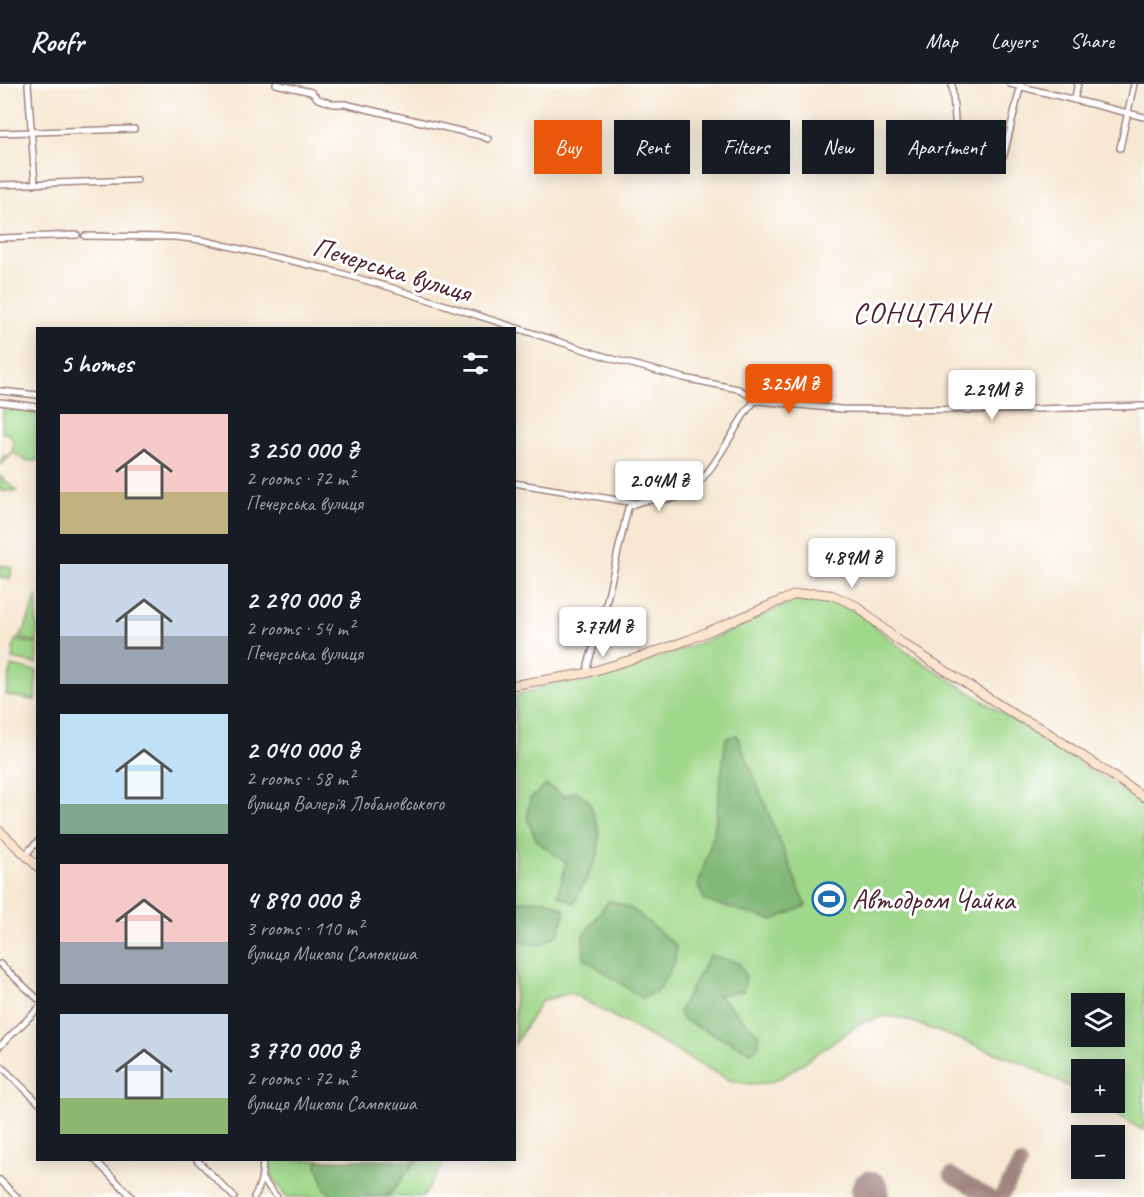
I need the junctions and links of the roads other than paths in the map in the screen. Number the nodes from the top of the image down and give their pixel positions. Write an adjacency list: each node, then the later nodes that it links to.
1 (28, 84): 13 (street)
2 (276, 84): 15 (street)
3 (952, 84): 11 (street)
4 (1010, 84): 7 (street)
5 (1078, 84): 8 (street)
6 (1134, 84): 9 (street)
7 (1021, 85): 8 (street); 16 (street)
8 (1074, 100): 9 (street)
9 (1128, 113): 10 (street); 17 (street)
10 (1144, 117)
11 (955, 120)
12 (134, 129): 13 (street)
13 (31, 132): 14 (street); 19 (street)
14 (0, 133)
15 (488, 139)
16 (1006, 147)
17 (1120, 148)
18 (136, 180): 19 (street)
19 (35, 184): 20 (street)
20 (0, 186)
21 (77, 235): 23 (street)
22 (84, 236): 24 (street, Печерська вулиця)
23 (0, 238)
24 (513, 327)
25 (516, 328): 28 (street, Печерська вулиця)
26 (0, 391): 27 (street)
27 (36, 395)
28 (759, 400): 31 (street, Печерська вулиця); 33 (street)
29 (0, 402): 30 (street)
30 (36, 406)
31 (1144, 406)
32 (516, 483): 33 (street)
33 (635, 503): 34 (street)
34 (587, 673): 35 (street); 36 (street)
35 (516, 685)
36 (1144, 796)
37 (0, 831): 39 (street)
38 (36, 843): 39 (street)
39 (25, 855): 40 (street)
40 (36, 865)
41 (0, 964): 42 (street)
42 (36, 997)
43 (36, 1011): 44 (street)
44 (0, 1046)
45 (0, 1065): 46 (street)
46 (36, 1100)
47 (96, 1161): 53 (street)
48 (198, 1161): 54 (street)
49 (263, 1161): 50 (street)
50 (262, 1179): 55 (street); 56 (street)
51 (0, 1180): 52 (street)
52 (17, 1197)
53 (132, 1197)
54 (234, 1197)
55 (254, 1197)
56 (277, 1197)

